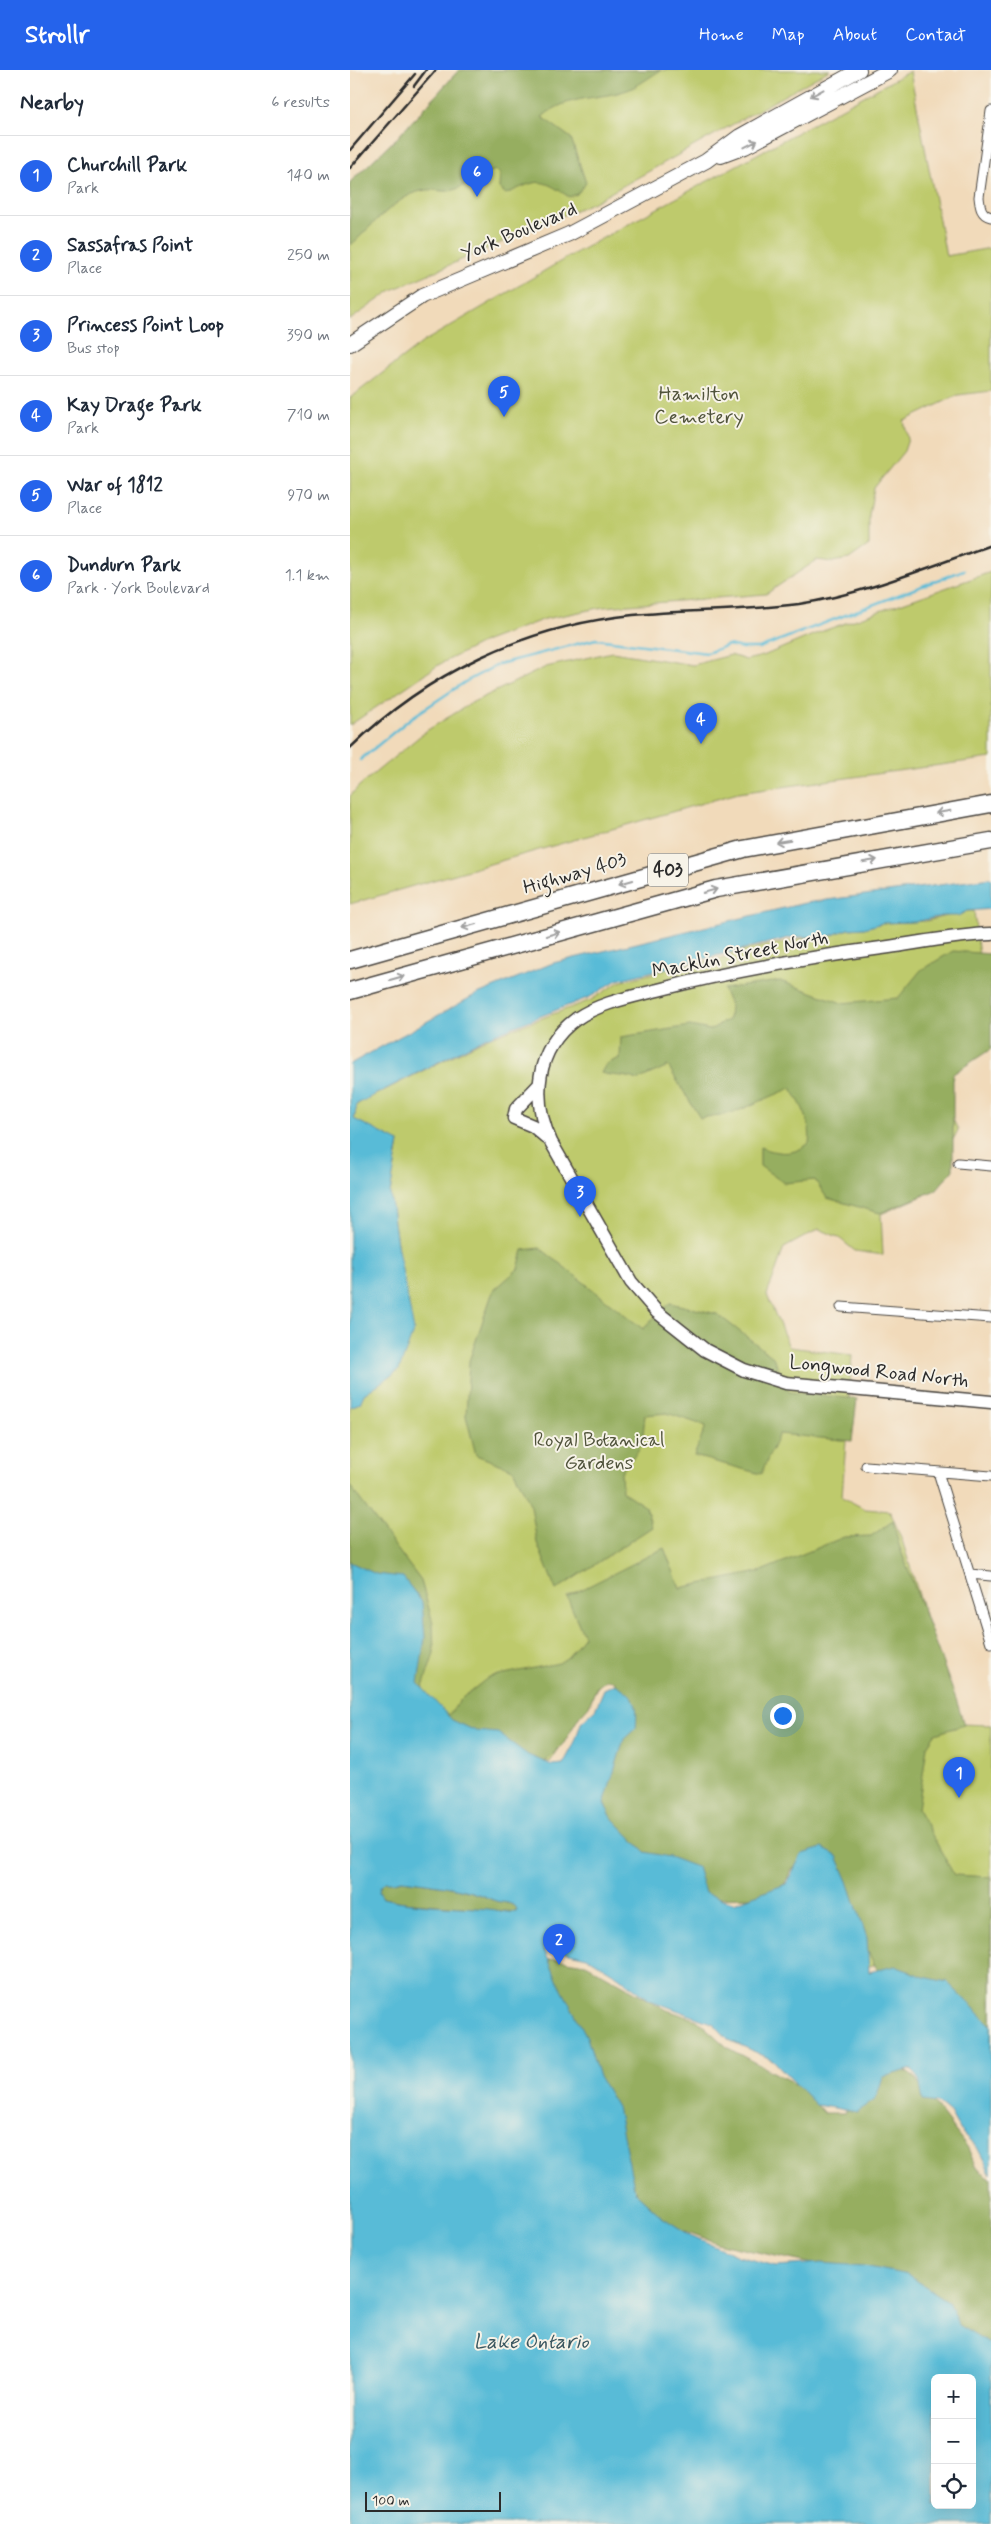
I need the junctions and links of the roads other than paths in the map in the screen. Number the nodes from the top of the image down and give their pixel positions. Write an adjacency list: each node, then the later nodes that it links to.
1 (859, 70): 4 (main road, York Boulevard, one-way to 4)
2 (890, 70): 4 (main road, York Boulevard, one-way to 2)
3 (991, 111): 5 (street)
4 (706, 162): 6 (main road, York Boulevard)
5 (991, 217)
6 (350, 344)
7 (991, 804): 10 (highway, Highway 403 / 403, one-way to 10)
8 (991, 841): 11 (highway, 403, one-way to 8)
9 (991, 934): 12 (street, Macklin Street North)
10 (350, 960)
11 (350, 991)
12 (539, 1084): 13 (street, Longwood Road North); 13 (street)
13 (551, 1142): 18 (street, Longwood Road North)
14 (958, 1163): 15 (street)
15 (991, 1166)
16 (841, 1307): 17 (street)
17 (991, 1318)
18 (991, 1402)
19 (866, 1466): 20 (street)
20 (938, 1472): 21 (street); 22 (street)
21 (991, 1476)
22 (970, 1574): 23 (street); 24 (street)
23 (991, 1576)
24 (991, 1643)

